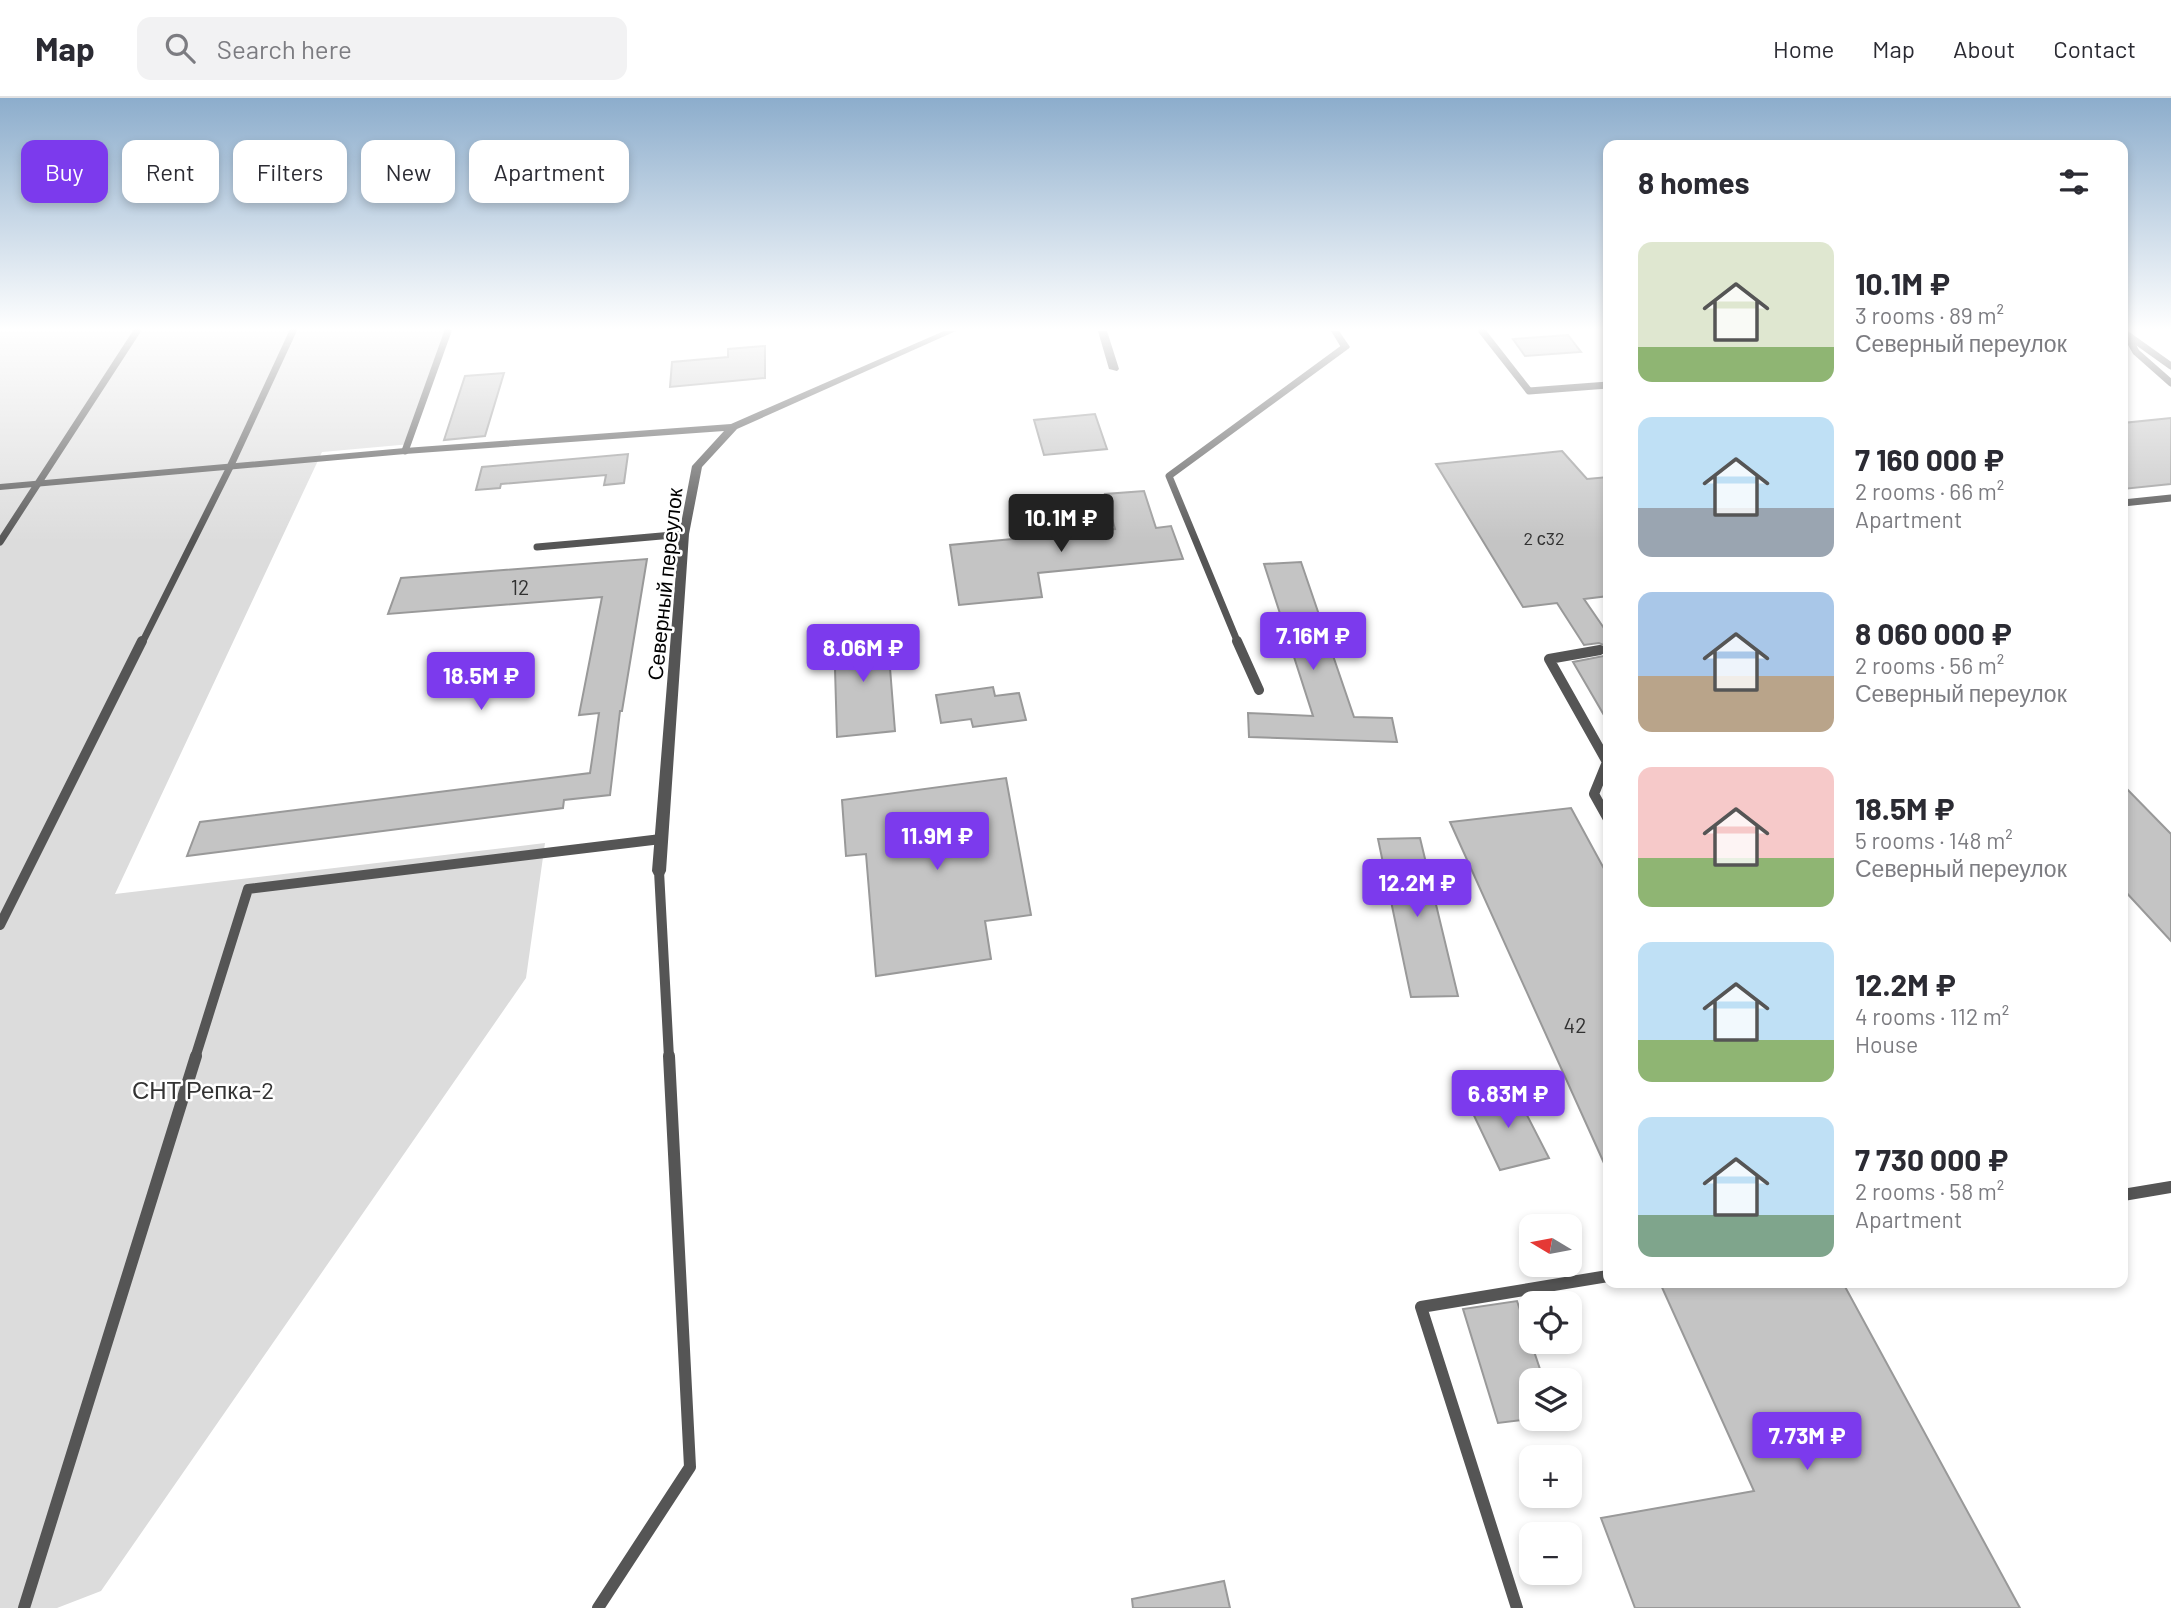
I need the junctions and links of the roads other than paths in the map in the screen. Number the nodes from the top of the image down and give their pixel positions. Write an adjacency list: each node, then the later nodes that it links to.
1 (91, 401): 9 (lane)
2 (260, 401): 8 (lane)
3 (423, 401): 7 (lane)
4 (791, 401): 6 (street, Северный переулок)
5 (1271, 401): 17 (lane)
6 (733, 427): 7 (street); 13 (street, Северный переулок)
7 (405, 451): 8 (street)
8 (230, 467): 9 (street); 23 (lane)
9 (38, 484): 10 (street); 14 (lane)
10 (0, 487)
11 (2171, 498): 12 (lane)
12 (2128, 502)
13 (684, 534): 15 (lane); 21 (street, Северный переулок)
14 (0, 542)
15 (537, 547)
16 (1600, 650): 18 (lane)
17 (1259, 690)
18 (1603, 755)
19 (1603, 772): 20 (lane)
20 (1603, 811)
21 (661, 839): 22 (street, Северный переулок); 27 (lane)
22 (659, 871): 28 (lane)
23 (0, 925)
24 (2171, 1187): 25 (lane)
25 (2128, 1194)
26 (1603, 1277): 29 (lane)
27 (24, 1608)
28 (598, 1608)
29 (1517, 1608)

